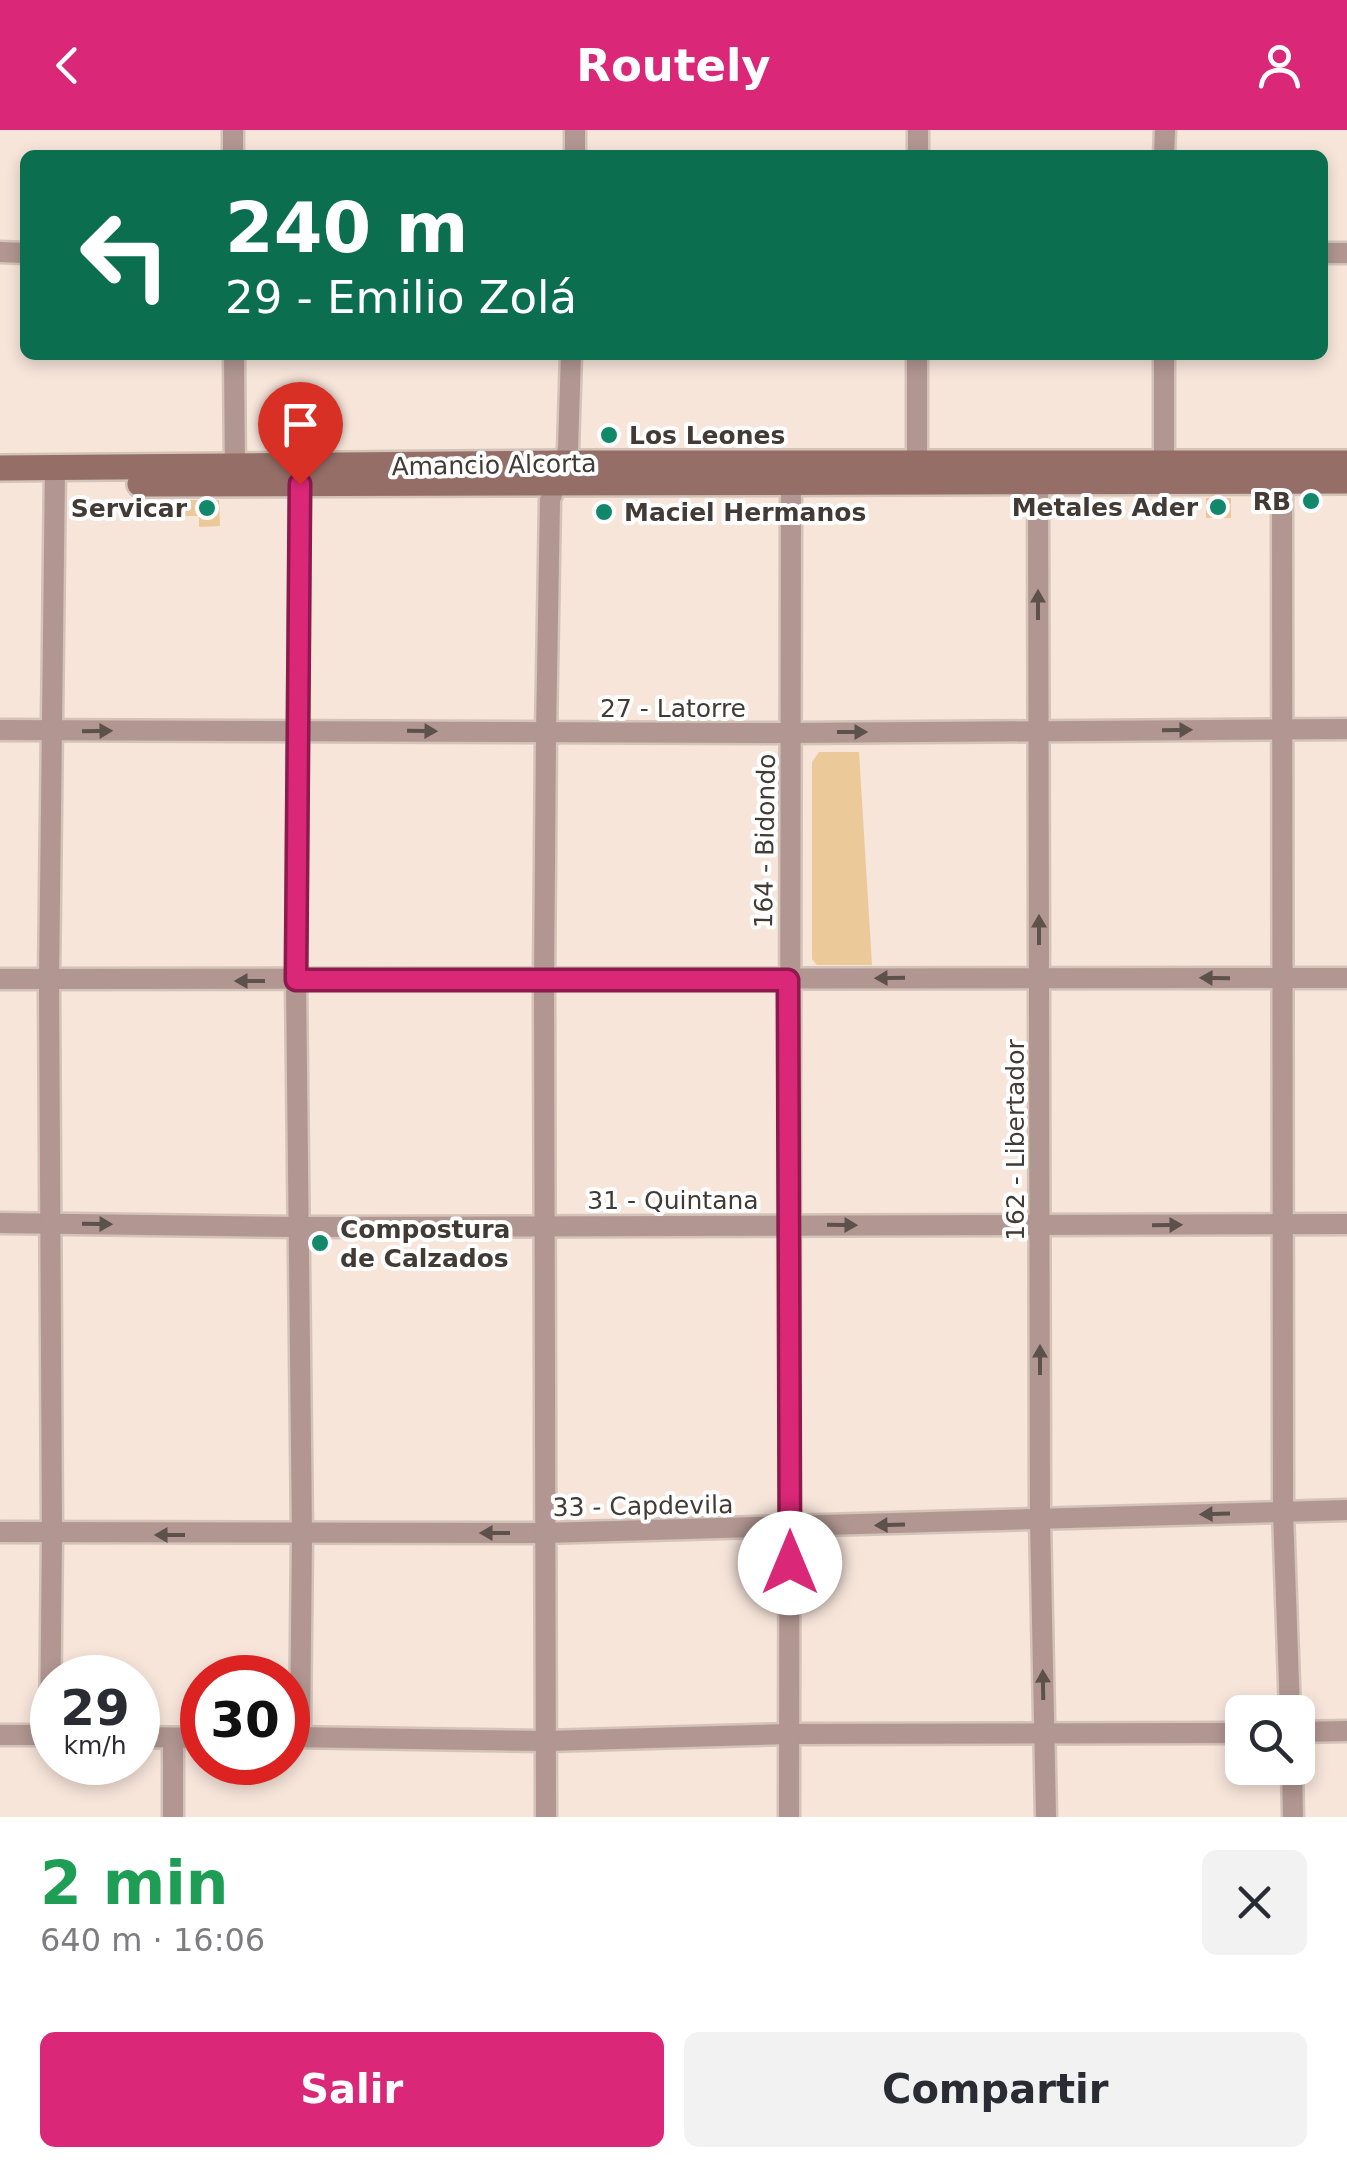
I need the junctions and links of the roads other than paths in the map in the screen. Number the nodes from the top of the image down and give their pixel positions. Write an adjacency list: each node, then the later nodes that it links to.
1 (234, 360): 14 (street)
2 (571, 360): 10 (street)
3 (917, 360): 12 (street)
4 (1164, 360): 8 (street)
5 (1347, 463): 7 (main road)
6 (0, 468): 13 (main road)
7 (1282, 471): 8 (main road, Amancio Alcorta); 16 (main road); 19 (street)
8 (1164, 472): 9 (main road, Amancio Alcorta)
9 (1038, 473): 12 (main road, Amancio Alcorta); 22 (street, 162 - Libertador, one-way to 9)
10 (558, 474): 11 (main road, Amancio Alcorta); 15 (main road, Amancio Alcorta); 25 (street)
11 (791, 474): 12 (main road, Amancio Alcorta); 24 (street, 164 - Bidondo)
12 (917, 474)
13 (55, 475): 14 (main road, Amancio Alcorta); 17 (main road); 23 (street)
14 (235, 475): 15 (main road, Amancio Alcorta)
15 (300, 476): 18 (street)
16 (1347, 481)
17 (0, 483)
18 (298, 729): 23 (street, 27 - Latorre, one-way to 18); 25 (street, 27 - Latorre, one-way to 25); 30 (street)
19 (1282, 729): 20 (street, 27 - Latorre); 22 (street, 27 - Latorre, one-way to 19); 27 (street)
20 (1347, 729)
21 (0, 730): 23 (street, 27 - Latorre)
22 (1038, 731): 24 (street, 27 - Latorre, one-way to 22); 26 (street, 162 - Libertador, one-way to 22)
23 (50, 732): 32 (street)
24 (792, 732): 25 (street, 27 - Latorre); 31 (street, 164 - Bidondo)
25 (546, 733): 33 (street)
26 (1040, 976): 27 (street, one-way to 26); 31 (street, one-way to 31); 41 (street, 162 - Libertador)
27 (1284, 978): 28 (street); 37 (street)
28 (1347, 978)
29 (0, 979): 32 (street)
30 (296, 980): 32 (street, one-way to 32); 33 (street); 40 (street)
31 (788, 980): 33 (street); 36 (street, 164 - Bidondo)
32 (48, 981): 34 (street)
33 (544, 981): 39 (street)
34 (50, 1223): 35 (street, 31 - Quintana); 40 (street, 31 - Quintana, one-way to 40); 48 (street)
35 (0, 1224)
36 (790, 1224): 39 (street, 31 - Quintana); 41 (street, 31 - Quintana, one-way to 41); 45 (street, 164 - Bidondo)
37 (1284, 1224): 38 (street, 31 - Quintana); 41 (street, 31 - Quintana, one-way to 37); 43 (street)
38 (1347, 1224)
39 (545, 1226): 40 (street, 31 - Quintana); 47 (street)
40 (298, 1227): 49 (street)
41 (1040, 1227): 44 (street, 162 - Libertador, one-way to 41)
42 (1347, 1510): 43 (street, 33 - Capdevila)
43 (1283, 1512): 44 (street, 33 - Capdevila, one-way to 44); 52 (street)
44 (1040, 1519): 45 (street, 33 - Capdevila, one-way to 45); 60 (street, 162 - Libertador, one-way to 44)
45 (790, 1528): 47 (street, 33 - Capdevila); 57 (street, 164 - Bidondo)
46 (0, 1532): 48 (street, 33 - Capdevila)
47 (544, 1533): 49 (street, 33 - Capdevila, one-way to 49); 64 (street)
48 (52, 1534): 49 (street, 33 - Capdevila, one-way to 48); 50 (street)
49 (302, 1535): 51 (street)
50 (51, 1655)
51 (297, 1655)
52 (1289, 1695)
53 (1347, 1731): 54 (street)
54 (1315, 1732)
55 (1225, 1733): 60 (street)
56 (30, 1734): 58 (street)
57 (788, 1734): 60 (street); 64 (street); 68 (street, 164 - Bidondo)
58 (0, 1735)
59 (310, 1736): 64 (street)
60 (1044, 1736): 69 (street, 162 - Libertador)
61 (160, 1738): 62 (street)
62 (173, 1738): 63 (street); 66 (street)
63 (180, 1738)
64 (546, 1741): 67 (street)
65 (1292, 1785): 70 (street)
66 (173, 1817)
67 (546, 1817)
68 (789, 1817)
69 (1046, 1817)
70 (1293, 1817)

